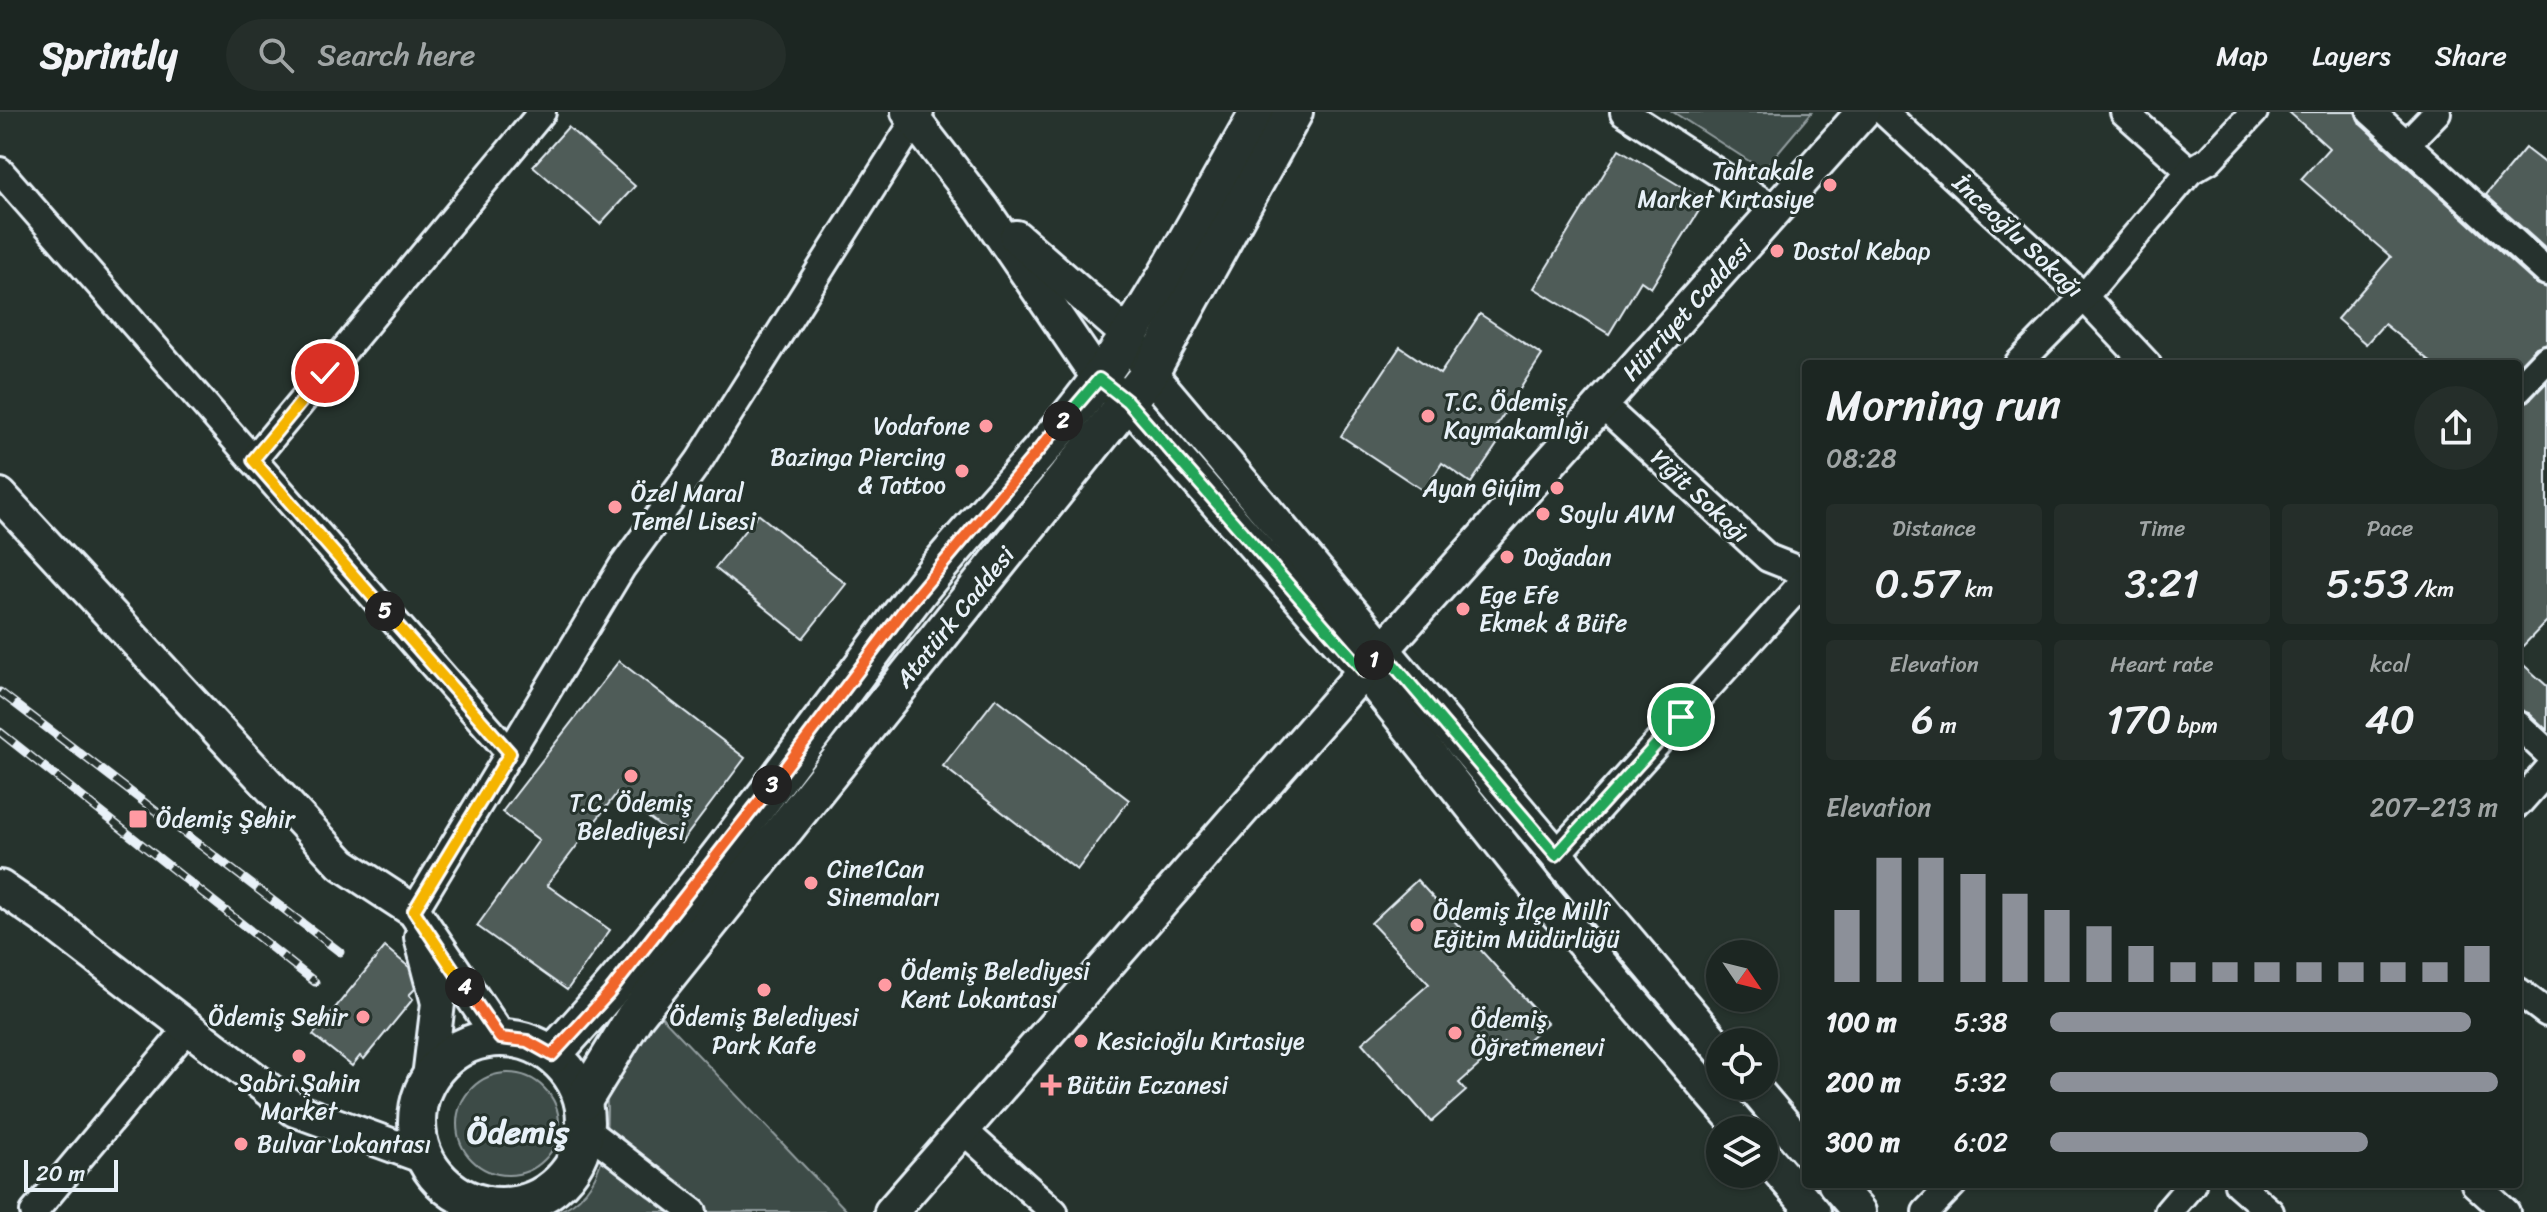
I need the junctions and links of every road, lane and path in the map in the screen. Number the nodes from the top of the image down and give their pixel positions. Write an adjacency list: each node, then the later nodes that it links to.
1 (542, 112): 28 (street)
2 (1259, 112): 19 (main road, Atatürk Caddesi)
3 (1294, 112): 23 (main road, Atatürk Caddesi)
4 (1624, 112): 16 (street)
5 (1863, 112): 16 (street, Hürriyet Caddesi)
6 (1884, 112): 18 (street, İnceoğlu Sokağı)
7 (2124, 112): 14 (street)
8 (2254, 112): 14 (street)
9 (2371, 112): 12 (street)
10 (2437, 112): 12 (street)
11 (914, 115): 15 (street); 35 (street)
12 (2407, 143): 17 (street)
13 (0, 171): 28 (street)
14 (2190, 171): 18 (street)
15 (983, 209): 19 (street); 24 (street)
16 (1776, 210): 27 (street, Hürriyet Caddesi)
17 (2547, 272)
18 (2084, 297): 21 (street); 22 (street, İnceoğlu Sokağı)
19 (1128, 335): 23 (street); 24 (main road, Atatürk Caddesi)
20 (2547, 359): 25 (street)
21 (2022, 360)
22 (2143, 360)
23 (1150, 373): 26 (main road, Atatürk Caddesi); 32 (street)
24 (1099, 379): 26 (street); 46 (main road, Atatürk Caddesi)
25 (2522, 385)
26 (1127, 401): 32 (street); 49 (main road, Atatürk Caddesi)
27 (1603, 406): 30 (street, Yiğit Sokağı); 32 (street, Hürriyet Caddesi)
28 (253, 460): 35 (street)
29 (0, 495): 40 (street)
30 (1802, 574)
31 (1802, 580): 38 (street)
32 (1373, 661): 38 (street); 50 (street); 51 (street, Hürriyet Caddesi)
33 (2522, 729): 34 (street)
34 (2547, 752)
35 (510, 753): 40 (street)
36 (2547, 771): 37 (street)
37 (2522, 799)
38 (1556, 855): 44 (street)
39 (0, 887): 43 (street)
40 (414, 911): 45 (street); 47 (street)
41 (2522, 994): 42 (street)
42 (2547, 1013)
43 (188, 1028): 53 (street); 62 (street)
44 (1706, 1032)
45 (500, 1038): 46 (main road); 47 (main road)
46 (552, 1055): 49 (main road)
47 (429, 1078): 53 (main road)
48 (1764, 1100): 52 (street)
49 (584, 1115): 61 (main road); 63 (street)
50 (1731, 1116)
51 (963, 1130): 64 (street, Hürriyet Caddesi); 65 (street)
52 (1802, 1145)
53 (424, 1157): 60 (main road)
54 (1778, 1170): 66 (street)
55 (1838, 1188): 67 (street)
56 (1949, 1188): 68 (street)
57 (2189, 1188): 69 (street)
58 (2243, 1188): 70 (street)
59 (2479, 1188): 71 (street)
60 (443, 1200): 61 (main road)
61 (500, 1209)
62 (34, 1212)
63 (693, 1212)
64 (891, 1212)
65 (1054, 1212)
66 (1814, 1212)
67 (1859, 1212)
68 (1926, 1212)
69 (2168, 1212)
70 (2270, 1212)
71 (2506, 1212)

